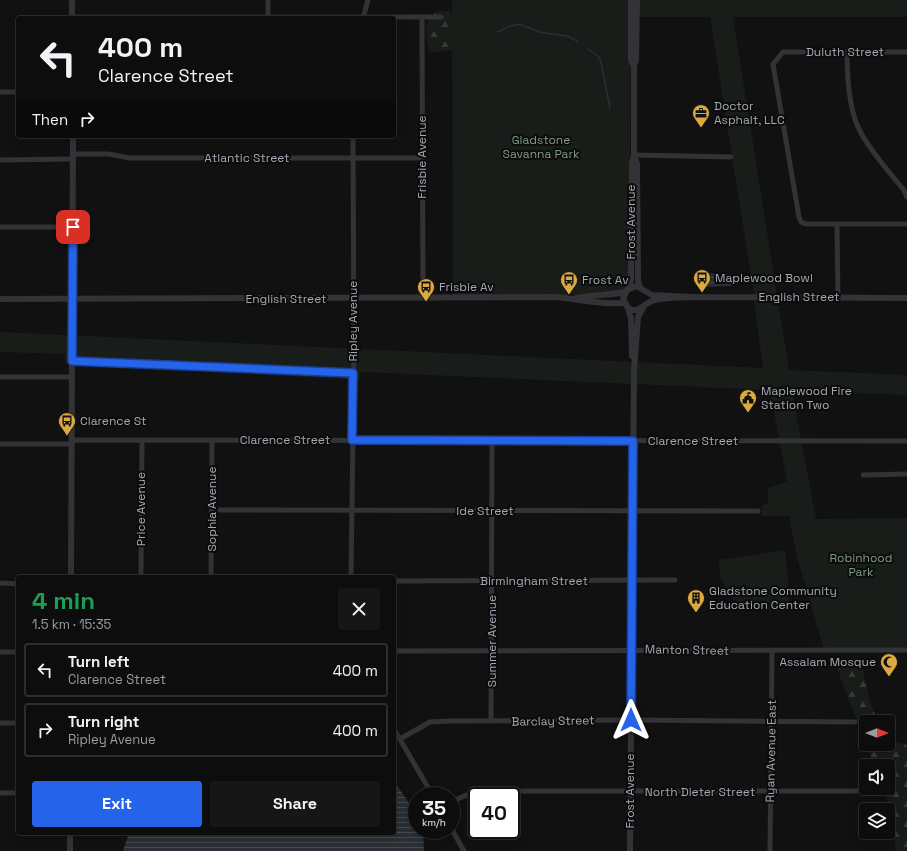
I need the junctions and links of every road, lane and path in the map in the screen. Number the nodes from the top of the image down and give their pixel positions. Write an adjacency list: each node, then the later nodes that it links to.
1 (72, 0): 6 (street)
2 (268, 0): 7 (street)
3 (368, 0): 8 (street)
4 (631, 0): 14 (street, Frost Avenue)
5 (637, 0): 14 (street, Frost Avenue)
6 (72, 16)
7 (268, 16)
8 (364, 16)
9 (396, 17): 10 (street)
10 (422, 17): 11 (street); 23 (street, Frisbie Avenue)
11 (441, 17)
12 (847, 52): 13 (street, Duluth Street); 25 (street); 26 (street, Duluth Street)
13 (907, 52)
14 (634, 66): 19 (street, Frost Avenue)
15 (0, 92): 16 (street)
16 (16, 92)
17 (73, 138): 20 (street)
18 (353, 138): 22 (street, Ripley Avenue)
19 (634, 155): 21 (street); 30 (street, Frost Avenue); 31 (street, Frost Avenue)
20 (73, 157): 22 (street, Atlantic Street); 24 (street, Atlantic Street); 29 (street)
21 (731, 157)
22 (353, 158): 23 (street, Atlantic Street); 39 (street, Ripley Avenue)
23 (422, 158): 32 (street, Frisbie Avenue)
24 (0, 160)
25 (907, 197)
26 (837, 224): 27 (street); 36 (street)
27 (907, 224)
28 (0, 227): 29 (street)
29 (73, 227): 33 (street)
30 (642, 289): 31 (street); 35 (street, English Street); 41 (street)
31 (627, 290): 34 (street, English Street); 40 (street)
32 (423, 297): 34 (street, English Street); 39 (street, English Street)
33 (73, 298): 38 (street, English Street); 39 (street, English Street); 42 (street)
34 (573, 298): 40 (street, English Street)
35 (691, 298): 36 (street, English Street); 41 (street, English Street)
36 (838, 298): 37 (street, English Street)
37 (907, 298)
38 (0, 299)
39 (353, 299): 44 (street, Ripley Avenue)
40 (626, 306): 41 (street); 43 (street, Frost Avenue)
41 (644, 306): 43 (street, Frost Avenue)
42 (72, 361): 44 (street); 46 (street)
43 (634, 371): 51 (street, Frost Avenue)
44 (353, 373): 49 (street, Ripley Avenue)
45 (0, 377): 46 (street)
46 (72, 377): 52 (street)
47 (142, 440): 48 (street, Clarence Street); 52 (street, Clarence Street); 63 (street, Price Avenue)
48 (212, 440): 49 (street, Clarence Street); 57 (street, Sophia Avenue)
49 (352, 440): 50 (street, Clarence Street); 61 (street, Ripley Avenue)
50 (492, 441): 51 (street, Clarence Street); 58 (street, Summer Avenue)
51 (633, 441): 53 (street, Clarence Street); 59 (street, Frost Avenue)
52 (72, 442): 54 (street, Clarence Street); 62 (street)
53 (907, 442)
54 (0, 444)
55 (863, 474): 56 (street)
56 (907, 474)
57 (212, 510): 61 (street, Ide Street); 64 (street, Sophia Avenue)
58 (492, 511): 59 (street, Ide Street); 61 (street, Ide Street); 69 (street, Summer Avenue)
59 (632, 511): 60 (street, Ide Street); 66 (street, Frost Avenue)
60 (758, 511)
61 (352, 512): 65 (street, Ripley Avenue)
62 (72, 575)
63 (141, 575)
64 (211, 575)
65 (351, 575)
66 (632, 580): 67 (street, Birmingham Street); 69 (street, Birmingham Street); 72 (street, Frost Avenue)
67 (675, 580)
68 (396, 581): 69 (street, Birmingham Street)
69 (492, 581): 75 (street, Summer Avenue)
70 (0, 583): 71 (street)
71 (16, 584)
72 (631, 649): 75 (street, Manton Street); 76 (street, Manton Street); 79 (street, Frost Avenue)
73 (907, 650): 76 (street, Manton Street)
74 (396, 651): 75 (street, Manton Street)
75 (492, 651): 80 (street, Summer Avenue)
76 (772, 651): 81 (street, Ryan Avenue East)
77 (0, 652): 78 (street)
78 (16, 652)
79 (631, 720): 80 (street, Barclay Street); 81 (street, Barclay Street); 88 (street, Frost Avenue)
80 (491, 721): 86 (street, Barclay Street)
81 (771, 722): 82 (street, Barclay Street); 91 (street, Ryan Avenue East)
82 (855, 722)
83 (0, 723): 84 (street)
84 (16, 723)
85 (396, 732): 86 (street)
86 (400, 739): 87 (street)
87 (428, 787)
88 (630, 791): 91 (street, North Dieter Street); 93 (street, North Dieter Street); 98 (street, Frost Avenue)
89 (859, 791): 91 (street, North Dieter Street)
90 (16, 792): 92 (street)
91 (770, 792): 99 (street, Ryan Avenue East)
92 (0, 793)
93 (460, 798)
94 (70, 835): 96 (street)
95 (457, 839): 97 (street)
96 (70, 851)
97 (464, 851)
98 (630, 851)
99 (770, 851)

